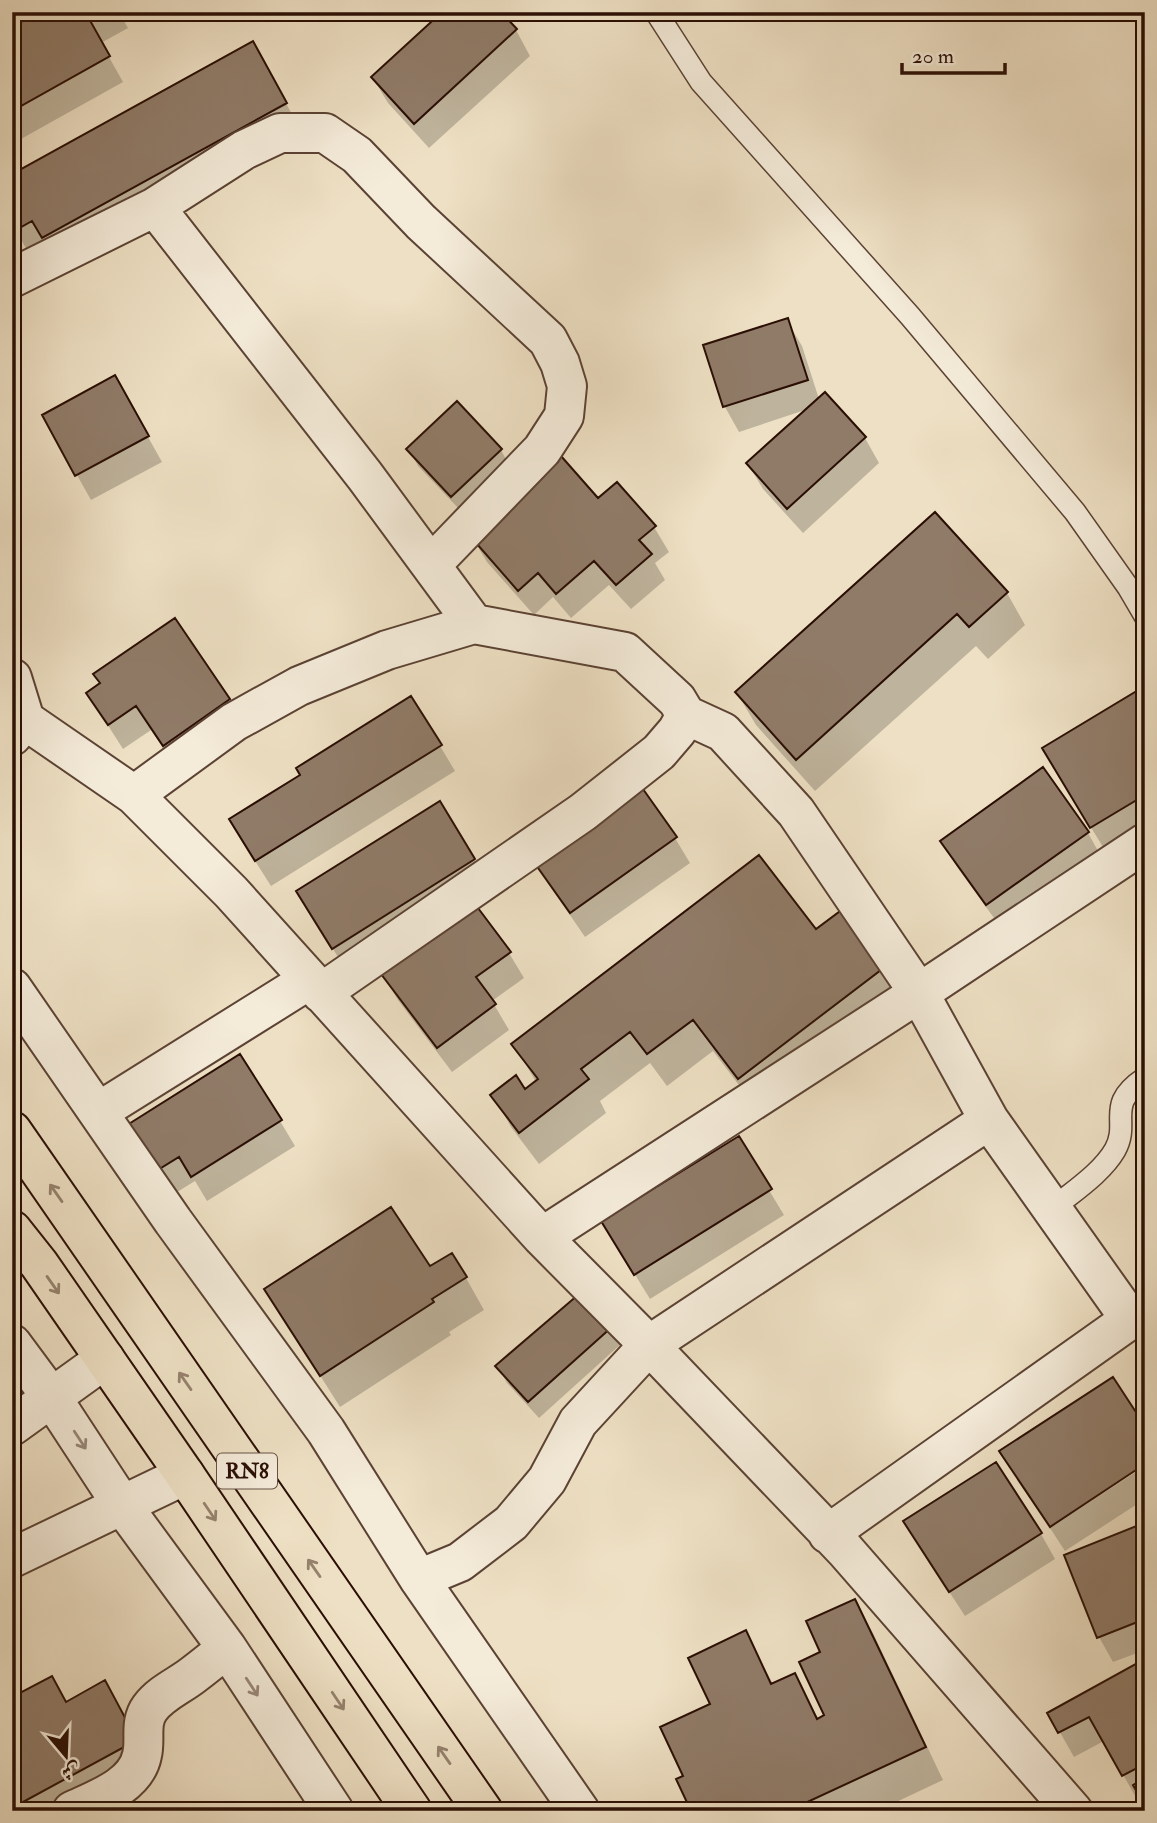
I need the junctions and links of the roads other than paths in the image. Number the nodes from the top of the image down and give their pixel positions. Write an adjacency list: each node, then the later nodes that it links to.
1 (656, 12): 5 (lane)
2 (155, 207): 3 (street); 4 (street); 4 (street)
3 (12, 278)
4 (431, 565): 6 (street)
5 (1145, 616)
6 (474, 624): 8 (street); 10 (street)
7 (12, 678): 9 (street)
8 (686, 715): 12 (street); 14 (street)
9 (19, 728): 10 (street)
10 (134, 795): 12 (street)
11 (1145, 843): 14 (street)
12 (315, 986): 16 (street); 21 (street)
13 (12, 988): 16 (street)
14 (919, 993): 17 (street); 21 (street)
15 (1145, 1078): 19 (lane)
16 (98, 1112): 32 (street)
17 (989, 1120): 19 (street); 24 (street)
18 (12, 1130): 37 (highway, RN8, one-way to 18)
19 (1051, 1210): 22 (street)
20 (12, 1230): 25 (highway, RN8, one-way to 25)
21 (542, 1237): 24 (street)
22 (1138, 1314): 30 (street)
23 (12, 1344): 26 (street)
24 (649, 1345): 30 (street); 32 (street)
25 (105, 1359): 26 (street); 28 (highway, RN8)
26 (52, 1398): 27 (street); 29 (street, one-way to 29)
27 (12, 1426)
28 (185, 1475): 29 (street); 36 (highway, RN8, one-way to 36)
29 (122, 1505): 31 (street); 33 (street)
30 (828, 1534): 39 (street)
31 (12, 1558)
32 (419, 1580): 38 (street)
33 (227, 1648): 34 (street); 35 (street, one-way to 35)
34 (72, 1811)
35 (334, 1811)
36 (412, 1811)
37 (483, 1811)
38 (580, 1811)
39 (1073, 1811)

